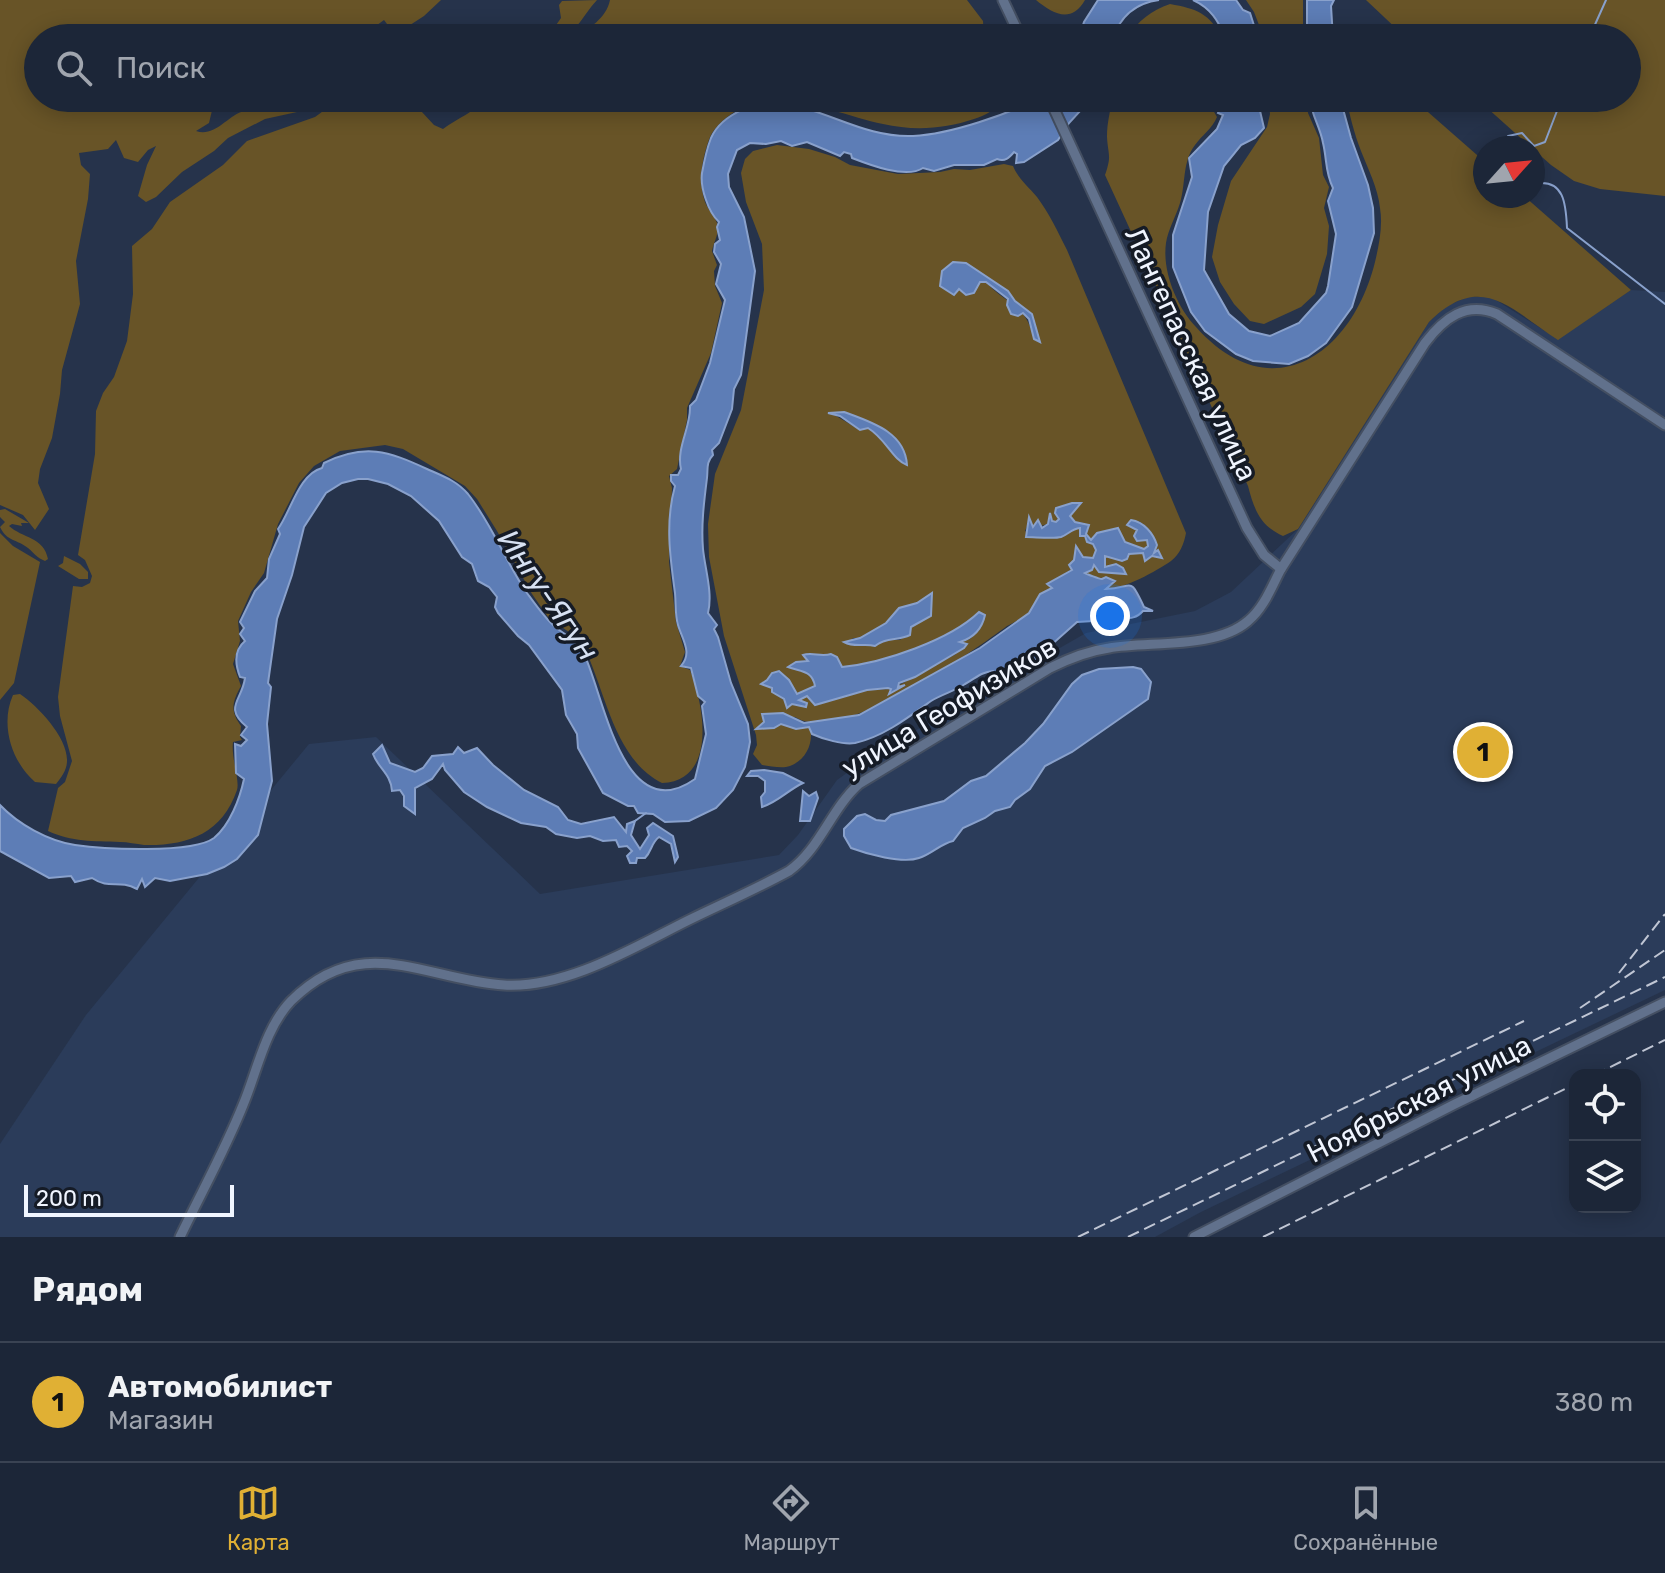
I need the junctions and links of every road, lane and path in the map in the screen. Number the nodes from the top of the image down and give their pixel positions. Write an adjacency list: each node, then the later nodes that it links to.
1 (1003, 0): 2 (main road)
2 (1014, 24)
3 (1055, 112): 5 (main road, Лангепасская улица)
4 (1665, 425): 5 (main road, улица Геофизиков)
5 (1281, 569): 7 (main road, улица Геофизиков)
6 (1665, 1002): 8 (main road, Ноябрьская улица)
7 (180, 1237)
8 (1194, 1237)

